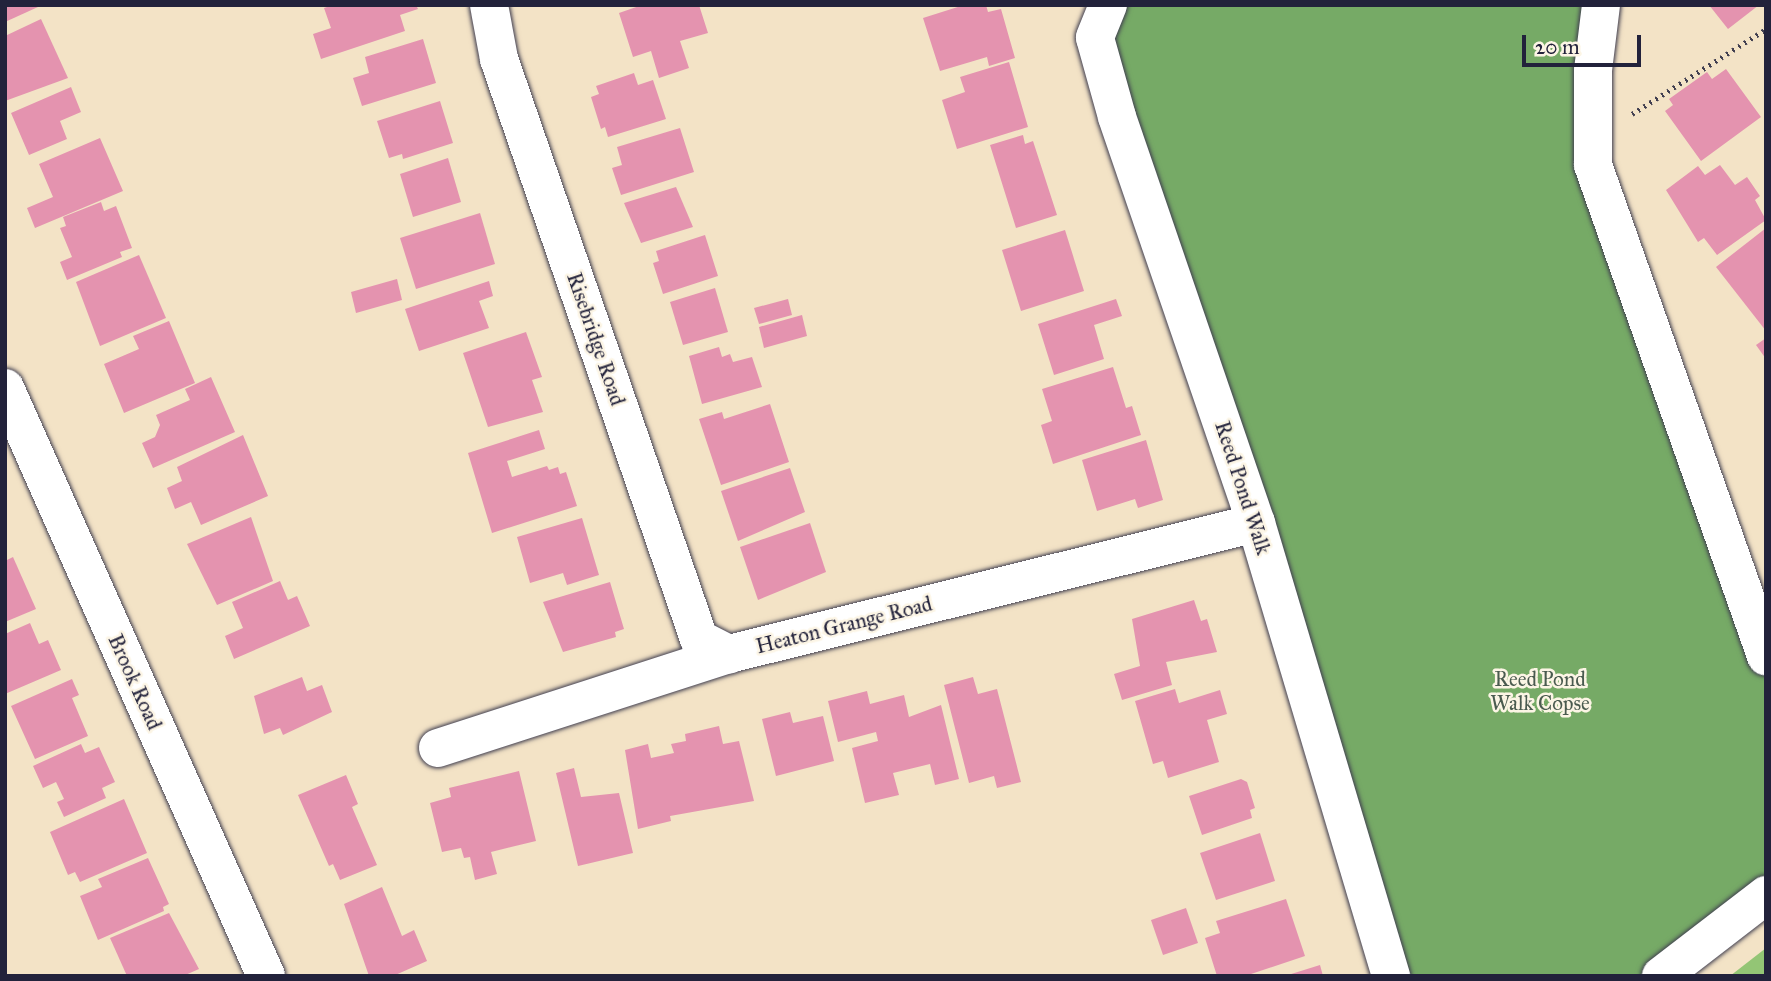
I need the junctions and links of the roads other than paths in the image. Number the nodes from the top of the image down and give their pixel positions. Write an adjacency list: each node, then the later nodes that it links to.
1 (489, 5): 6 (street, Risebridge Road)
2 (1108, 5): 5 (street, Reed Pond Walk)
3 (1601, 5): 7 (street)
4 (5, 387): 10 (street, Brook Road)
5 (1256, 523): 6 (street, Heaton Grange Road); 11 (street, Reed Pond Walk)
6 (729, 654): 8 (street, Heaton Grange Road)
7 (1766, 656)
8 (438, 748)
9 (1766, 895): 12 (street)
10 (266, 976)
11 (1391, 976)
12 (1661, 976)

